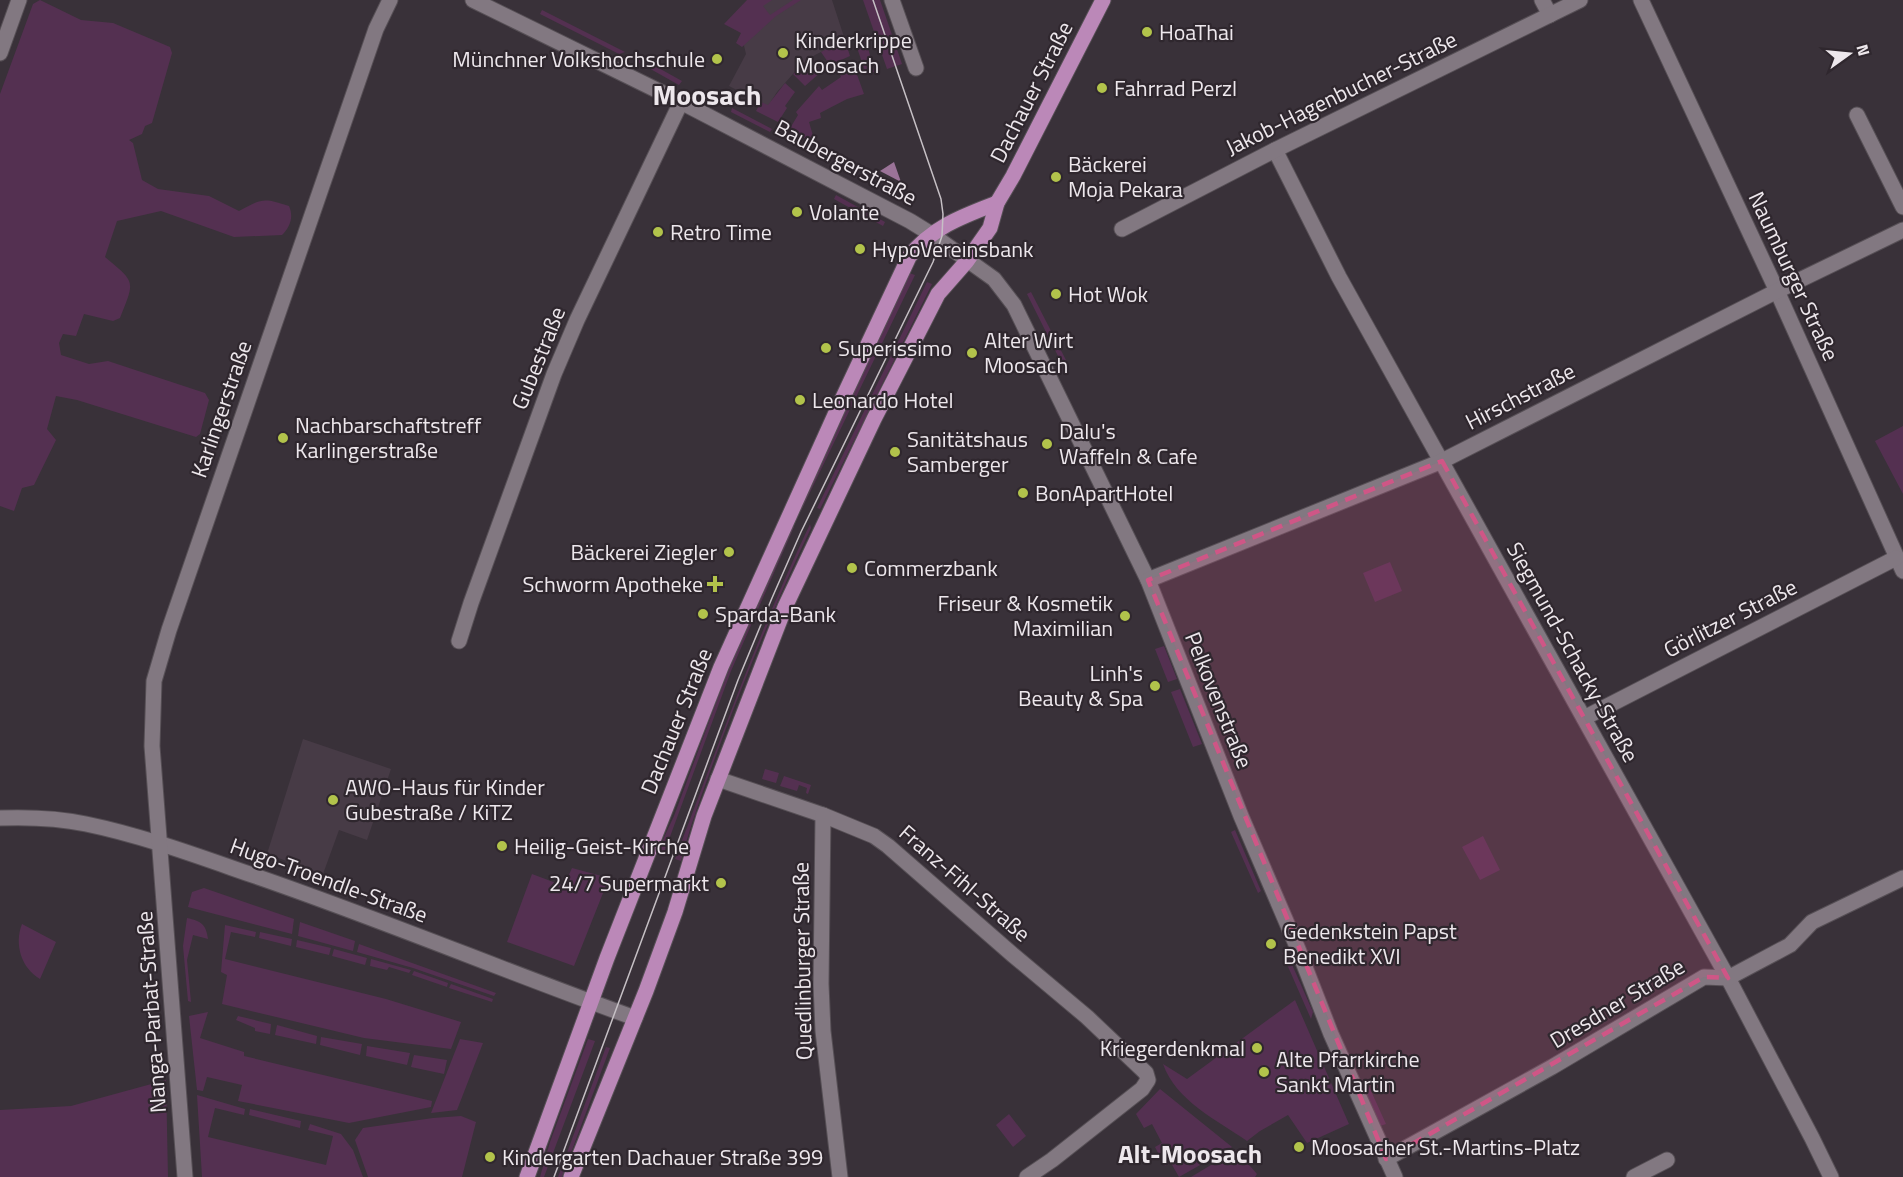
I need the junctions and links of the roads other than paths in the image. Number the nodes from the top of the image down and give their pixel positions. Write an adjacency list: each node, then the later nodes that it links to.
1 (19, 0): 10 (street)
2 (390, 0): 30 (street, Karlingerstraße)
3 (473, 0): 12 (street, Baubergerstraße)
4 (892, 0): 11 (street)
5 (1103, 0): 15 (main road, Dachauer Straße)
6 (1542, 0): 9 (street)
7 (1581, 0): 9 (street, Jakob-Hagenbucher-Straße)
8 (1641, 0): 21 (street, Naumburger Straße)
9 (1550, 15): 14 (street, Jakob-Hagenbucher-Straße)
10 (0, 53)
11 (916, 68)
12 (681, 102): 19 (street, Baubergerstraße); 25 (street, Gubestraße)
13 (1857, 115): 16 (street)
14 (1275, 150): 17 (street, Jakob-Hagenbucher-Straße); 22 (street, Siegmund-Schacky-Straße)
15 (997, 203): 19 (main road, Dachauer Straße); 20 (main road, Dachauer Straße)
16 (1903, 207)
17 (1122, 229)
18 (1903, 230): 21 (street, Hirschstraße)
19 (931, 234): 20 (street, Baubergerstraße); 33 (main road, Dachauer Straße)
20 (967, 261): 24 (street, Pelkovenstraße); 27 (main road, Dachauer Straße)
21 (1777, 291): 22 (street, Hirschstraße); 23 (street, Naumburger Straße)
22 (1442, 461): 24 (street, Hirschstraße); 26 (street, Siegmund-Schacky-Straße)
23 (1900, 565): 26 (street, Görlitzer Straße)
24 (1148, 580): 35 (street, Pelkovenstraße)
25 (459, 640)
26 (1584, 718): 32 (street, Siegmund-Schacky-Straße)
27 (718, 778): 28 (street, Franz-Fihl-Straße); 34 (main road, Dachauer Straße)
28 (823, 815): 40 (street, Quedlinburger Straße); 41 (street, Franz-Fihl-Straße)
29 (0, 818): 30 (street, Hugo-Troendle-Straße)
30 (161, 844): 33 (street, Hugo-Troendle-Straße); 37 (street, Nanga-Parbat-Straße)
31 (1903, 878): 32 (street, Dresdner Straße)
32 (1728, 978): 35 (street, Dresdner Straße); 44 (street, Siegmund-Schacky-Straße)
33 (591, 1003): 34 (street, Hugo-Troendle-Straße); 38 (main road, Dachauer Straße)
34 (635, 1018): 39 (main road, Dachauer Straße)
35 (1386, 1159): 42 (street, Pelkovenstraße)
36 (1667, 1160): 43 (street)
37 (185, 1177)
38 (527, 1177)
39 (571, 1177)
40 (840, 1177)
41 (1028, 1177)
42 (1395, 1177)
43 (1634, 1177)
44 (1831, 1177)

